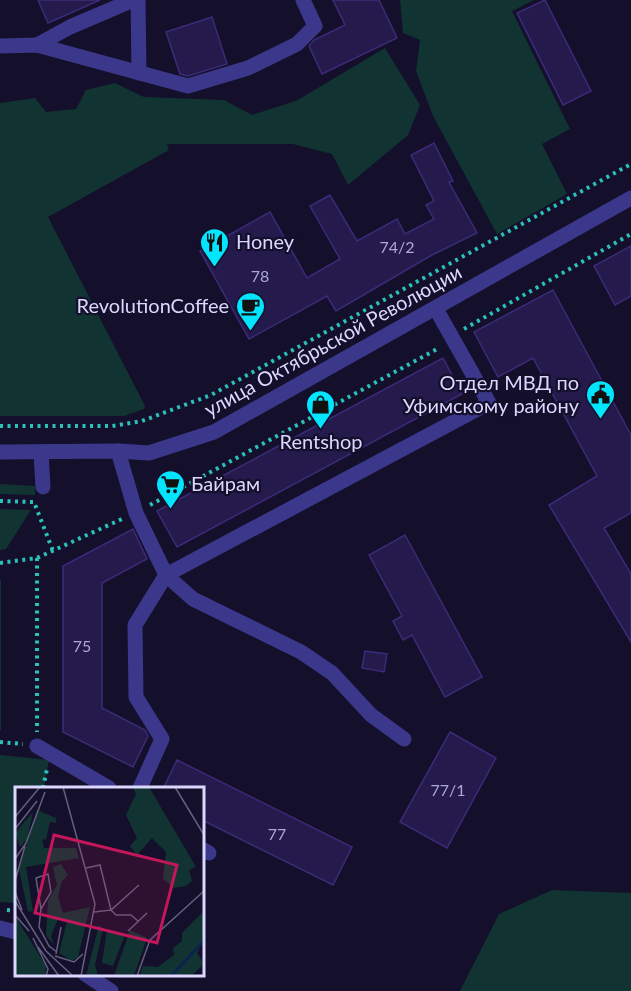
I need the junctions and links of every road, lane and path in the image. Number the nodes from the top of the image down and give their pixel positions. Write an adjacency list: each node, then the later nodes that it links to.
1 (133, 0): 4 (street)
2 (138, 0): 6 (street)
3 (303, 0): 6 (street)
4 (37, 45): 5 (street); 6 (street)
5 (0, 46)
6 (139, 73)
7 (631, 164): 12 (path)
8 (631, 198): 10 (street, улица Октябрьской Революции)
9 (631, 234): 11 (path)
10 (436, 309): 11 (street); 13 (street, улица Октябрьской Революции)
11 (454, 340): 18 (path); 22 (street)
12 (0, 426)
13 (118, 451): 15 (street, улица Октябрьской Революции); 18 (street)
14 (0, 452): 15 (street, улица Октябрьской Революции)
15 (41, 453): 16 (street)
16 (43, 487)
17 (0, 501): 19 (path)
18 (136, 513): 19 (path); 22 (street)
19 (53, 551): 20 (path)
20 (37, 558): 21 (path); 25 (path)
21 (0, 563)
22 (166, 575): 23 (street); 29 (street)
23 (404, 739)
24 (0, 741): 25 (path)
25 (37, 746): 28 (street)
26 (47, 768): 27 (path)
27 (43, 787)
28 (106, 787)
29 (141, 787)
30 (0, 928): 31 (street)
31 (15, 932)
32 (87, 976): 33 (street)
33 (111, 991)

